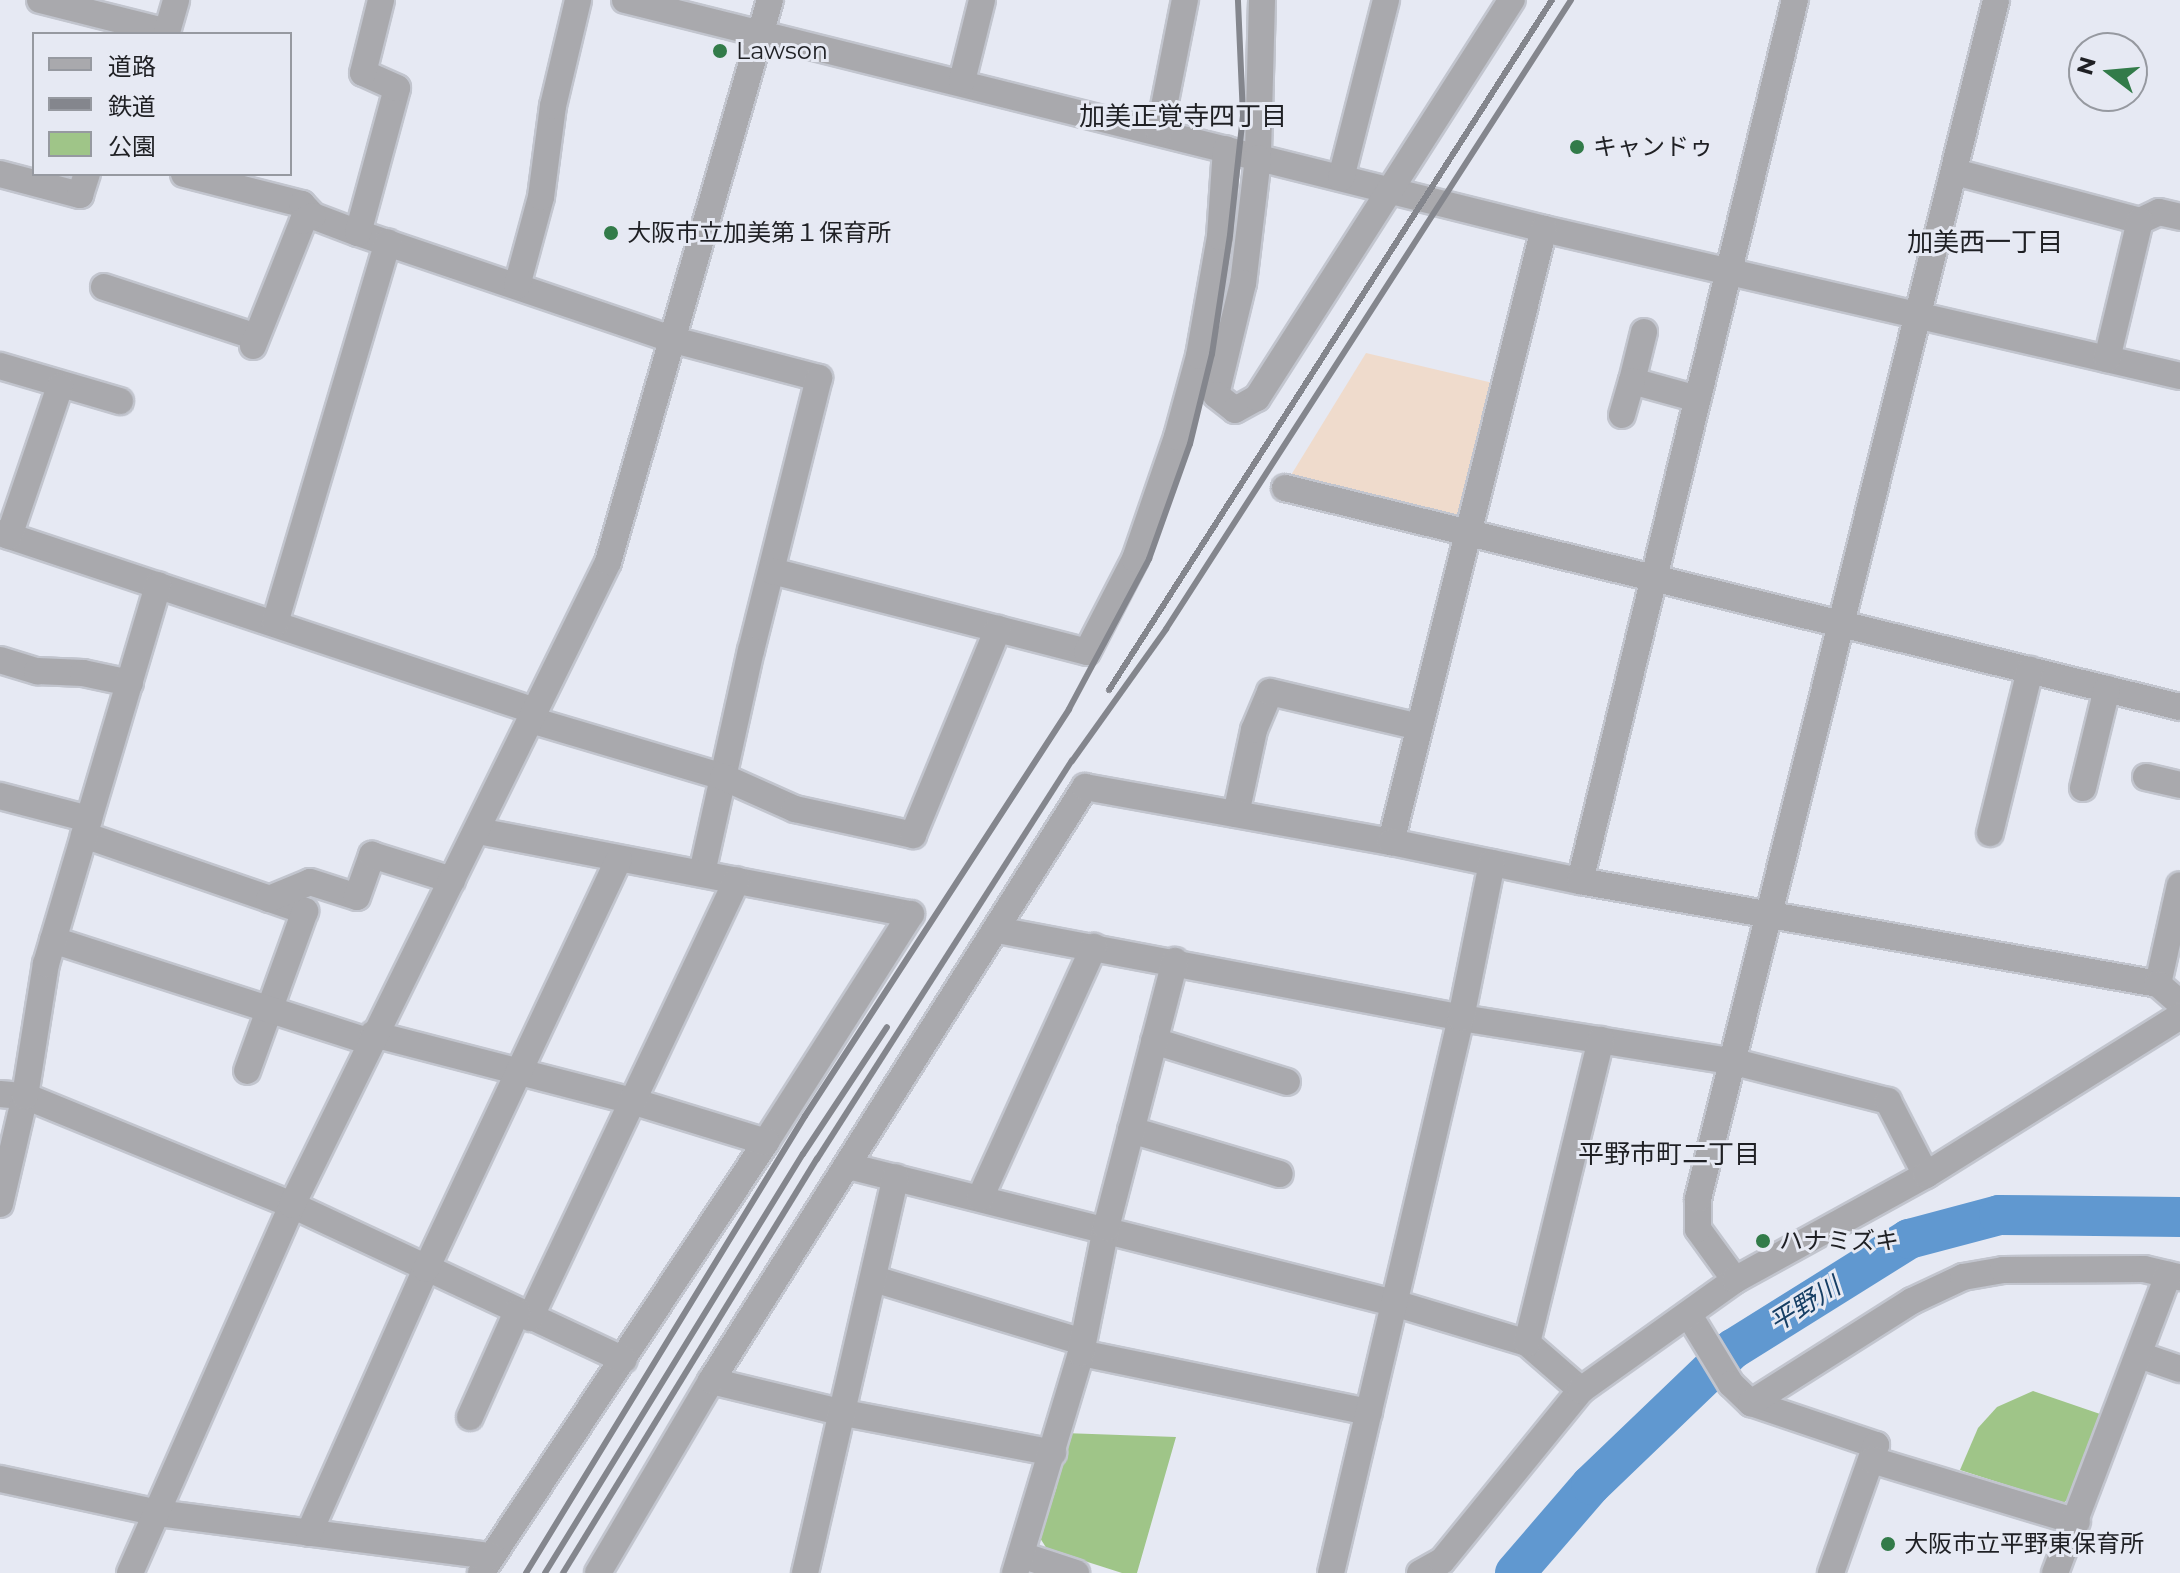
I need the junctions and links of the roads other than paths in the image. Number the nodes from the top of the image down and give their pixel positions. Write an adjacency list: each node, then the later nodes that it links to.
1 (40, 0): 2 (street)
2 (176, 0)
3 (381, 0): 29 (street)
4 (578, 0): 32 (street)
5 (625, 0): 14 (street)
6 (770, 0): 14 (street)
7 (982, 0): 15 (street)
8 (1185, 0): 16 (street)
9 (1262, 0): 18 (street)
10 (1386, 0): 23 (street)
11 (1512, 0): 24 (street)
12 (1795, 0): 31 (street)
13 (1996, 0): 19 (street)
14 (760, 35): 15 (street); 36 (street)
15 (962, 81): 16 (street)
16 (1159, 132): 17 (street)
17 (1226, 149): 18 (street); 53 (street)
18 (1258, 158): 23 (street); 24 (street)
19 (1955, 172): 27 (street); 34 (street)
20 (0, 174): 21 (street)
21 (86, 176)
22 (192, 176): 25 (street)
23 (1341, 178): 24 (street)
24 (1391, 191): 28 (street)
25 (313, 216): 29 (street); 33 (street)
26 (2180, 217): 27 (street)
27 (2140, 221): 37 (street)
28 (1544, 229): 31 (street); 46 (street)
29 (358, 233): 30 (street)
30 (388, 242): 32 (street); 51 (street)
31 (1729, 272): 34 (street); 42 (street)
32 (517, 286): 36 (street)
33 (104, 287)
34 (1919, 314): 37 (street); 52 (street)
35 (1644, 332): 40 (street)
36 (674, 340): 48 (street); 59 (street)
37 (2107, 359): 39 (street)
38 (0, 366): 41 (street)
39 (2180, 376)
40 (1632, 381): 42 (street); 44 (street)
41 (60, 386): 43 (street); 47 (street)
42 (1698, 399): 49 (street)
43 (120, 401)
44 (1622, 415)
45 (1285, 488): 46 (street)
46 (1467, 532): 49 (street); 60 (street)
47 (5, 534): 50 (street)
48 (772, 571): 53 (street); 61 (street)
49 (1653, 580): 52 (street); 76 (street)
50 (158, 585): 51 (street); 56 (street)
51 (275, 623): 59 (street)
52 (1841, 624): 55 (street); 79 (street)
53 (998, 629): 61 (street)
54 (0, 660): 56 (street)
55 (2030, 670): 57 (street); 69 (street)
56 (130, 683): 67 (street)
57 (2107, 689): 58 (street); 64 (street)
58 (2180, 707)
59 (533, 715): 61 (street); 68 (street)
60 (1419, 727): 66 (street); 70 (street)
61 (723, 777): 73 (street)
62 (2146, 777): 63 (street)
63 (2180, 785)
64 (2083, 788)
65 (0, 796): 67 (street)
66 (1236, 814): 70 (street); 80 (street)
67 (86, 827): 78 (street); 81 (street)
68 (478, 831): 71 (street); 74 (street)
69 (1990, 833)
70 (1391, 842): 72 (street)
71 (619, 859): 73 (street); 94 (street)
72 (1492, 863): 76 (street); 88 (street)
73 (702, 873): 75 (street)
74 (452, 880): 78 (street); 89 (street)
75 (737, 880): 97 (street); 99 (street)
76 (1580, 881): 79 (street)
77 (2180, 885): 84 (street)
78 (269, 899): 86 (street)
79 (1772, 914): 84 (street); 92 (street)
80 (997, 930): 82 (street); 100 (street)
81 (53, 940): 86 (street); 96 (street)
82 (1094, 947): 83 (street); 104 (street)
83 (1175, 961): 88 (street); 91 (street)
84 (2158, 984): 85 (street)
85 (2180, 1003)
86 (268, 1009): 89 (street); 93 (street)
87 (2180, 1016): 102 (street)
88 (1461, 1018): 90 (street); 112 (street)
89 (372, 1038): 94 (street); 106 (street)
90 (1601, 1040): 92 (street); 115 (street)
91 (1154, 1041): 95 (street); 98 (street)
92 (1735, 1062): 102 (street); 111 (street)
93 (247, 1071)
94 (519, 1072): 97 (street); 108 (street)
95 (1287, 1082)
96 (12, 1095): 105 (street); 106 (street)
97 (632, 1101): 99 (street); 113 (street)
98 (1131, 1130): 101 (street); 107 (street)
99 (766, 1142): 118 (street)
100 (848, 1166): 103 (street); 120 (street)
101 (1280, 1174)
102 (1926, 1175): 111 (street)
103 (896, 1177): 104 (street); 110 (street)
104 (980, 1198): 107 (street)
105 (0, 1204)
106 (292, 1205): 108 (street); 129 (street)
107 (1106, 1228): 112 (street); 116 (street)
108 (426, 1269): 113 (street); 131 (street)
109 (2176, 1275): 117 (street); 122 (street)
110 (874, 1279): 116 (street); 124 (street)
111 (1735, 1280): 114 (street)
112 (1394, 1303): 115 (street); 123 (street)
113 (523, 1315): 118 (street); 125 (street)
114 (1692, 1321): 121 (street); 122 (street)
115 (1527, 1343): 121 (street)
116 (1082, 1347): 123 (street); 126 (street)
117 (2139, 1355): 119 (street); 130 (street)
118 (624, 1360): 133 (street)
119 (2180, 1369)
120 (711, 1381): 124 (street); 135 (street)
121 (1581, 1390): 139 (street)
122 (1751, 1403): 127 (street)
123 (1369, 1412): 138 (street)
124 (844, 1413): 126 (street); 136 (street)
125 (470, 1417)
126 (1053, 1453): 132 (street)
127 (1872, 1460): 130 (street); 140 (street)
128 (0, 1479): 129 (street)
129 (158, 1513): 131 (street); 134 (street)
130 (2077, 1522): 141 (street)
131 (309, 1533): 133 (street)
132 (1018, 1564): 137 (street)
133 (486, 1565)
134 (130, 1573)
135 (598, 1573)
136 (805, 1573)
137 (1076, 1573)
138 (1331, 1573)
139 (1420, 1573)
140 (1831, 1573)
141 (2055, 1573)

